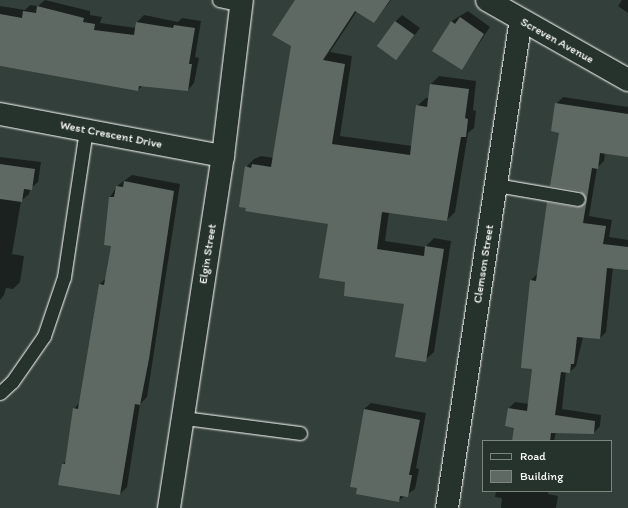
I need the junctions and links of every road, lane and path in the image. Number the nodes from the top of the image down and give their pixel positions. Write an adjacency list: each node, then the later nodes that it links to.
1 (219, 0): 3 (lane)
2 (487, 0): 4 (street, Screven Avenue)
3 (242, 2): 8 (street, Elgin Street)
4 (521, 21): 5 (street, Screven Avenue); 9 (street, Clemson Street)
5 (627, 78)
6 (0, 114): 7 (street, West Crescent Drive)
7 (86, 130): 8 (street, West Crescent Drive); 11 (lane)
8 (223, 156): 12 (street, Elgin Street)
9 (496, 185): 10 (lane); 15 (street, Clemson Street)
10 (578, 198)
11 (0, 393)
12 (184, 418): 13 (lane); 14 (street, Elgin Street)
13 (300, 433)
14 (169, 508)
15 (447, 508)

